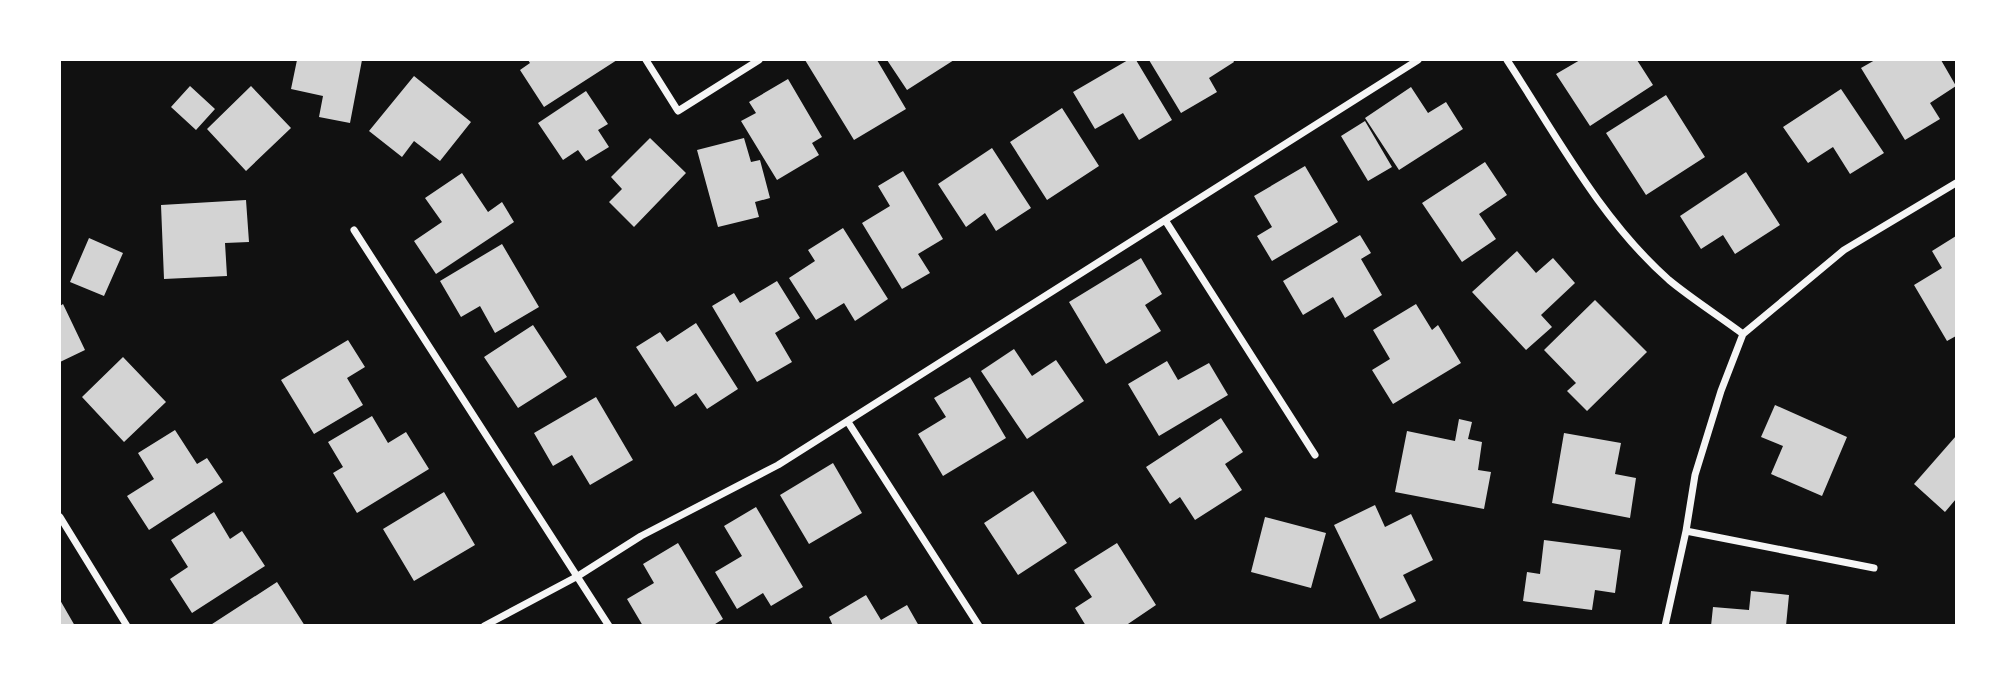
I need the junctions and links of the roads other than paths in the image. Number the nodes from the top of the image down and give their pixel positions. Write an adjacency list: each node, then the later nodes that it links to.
1 (646, 60): 2 (street)
2 (759, 60)
3 (1418, 60): 6 (street)
4 (1507, 60): 8 (street)
5 (1956, 183): 8 (street)
6 (1166, 220): 9 (street); 10 (street)
7 (354, 230): 14 (street)
8 (1743, 334): 12 (street)
9 (848, 422): 14 (street); 18 (street)
10 (1315, 456)
11 (60, 517): 15 (street)
12 (1686, 531): 13 (street); 19 (street)
13 (1874, 568)
14 (578, 576): 16 (street); 17 (street)
15 (127, 625)
16 (484, 625)
17 (609, 625)
18 (978, 625)
19 (1665, 625)

